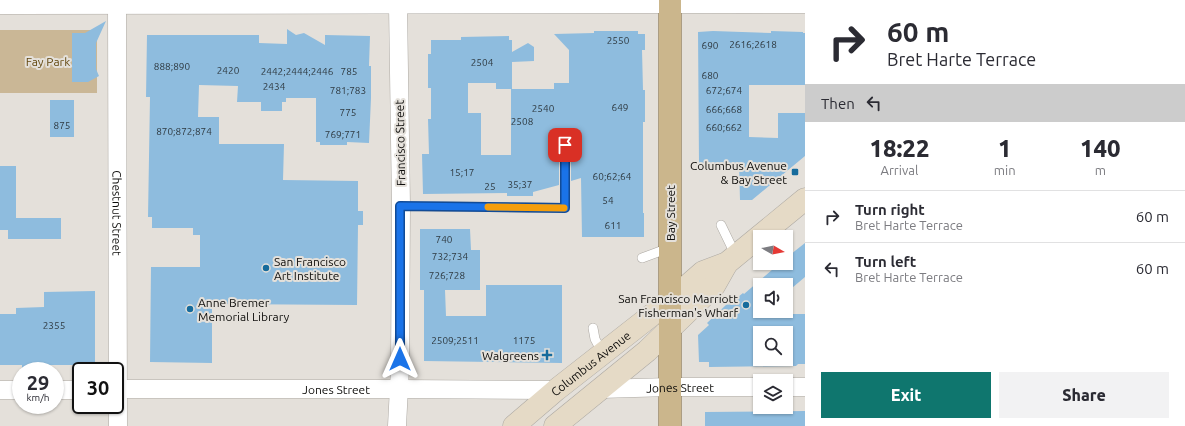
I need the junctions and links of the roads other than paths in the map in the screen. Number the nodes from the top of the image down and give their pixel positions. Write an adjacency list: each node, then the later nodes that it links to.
1 (190, 2): 3 (street); 6 (street)
2 (670, 2): 4 (street); 6 (street); 11 (main road, Bay Street)
3 (117, 3): 5 (street); 18 (street, Chestnut Street)
4 (805, 4)
5 (0, 5)
6 (398, 5): 9 (street, Francisco Street)
7 (565, 145): 9 (lane)
8 (805, 199): 13 (main road, Columbus Avenue)
9 (400, 206): 24 (street, Francisco Street)
10 (721, 225): 13 (lane)
11 (670, 247): 12 (lane); 14 (main road, Bay Street)
12 (642, 258)
13 (732, 260): 14 (main road, Columbus Avenue); 16 (main road, Columbus Avenue)
14 (671, 300): 16 (main road, Bay Street); 17 (main road, Columbus Avenue)
15 (593, 328): 17 (lane)
16 (670, 328): 19 (main road, Bay Street); 25 (main road, Columbus Avenue)
17 (603, 354): 28 (main road, Columbus Avenue)
18 (117, 362)
19 (670, 387): 20 (street, Jones Street); 25 (street, Jones Street); 34 (main road, Bay Street)
20 (753, 387)
21 (793, 387): 22 (street)
22 (805, 387)
23 (124, 389): 24 (street, Jones Street)
24 (399, 389): 28 (street, Jones Street); 31 (street, Francisco Street)
25 (600, 389): 33 (main road, Columbus Avenue)
26 (0, 390): 27 (street)
27 (12, 390)
28 (556, 390): 32 (main road, Columbus Avenue)
29 (118, 414): 30 (street, Chestnut Street)
30 (118, 426)
31 (397, 426)
32 (514, 426)
33 (555, 426)
34 (670, 426)

